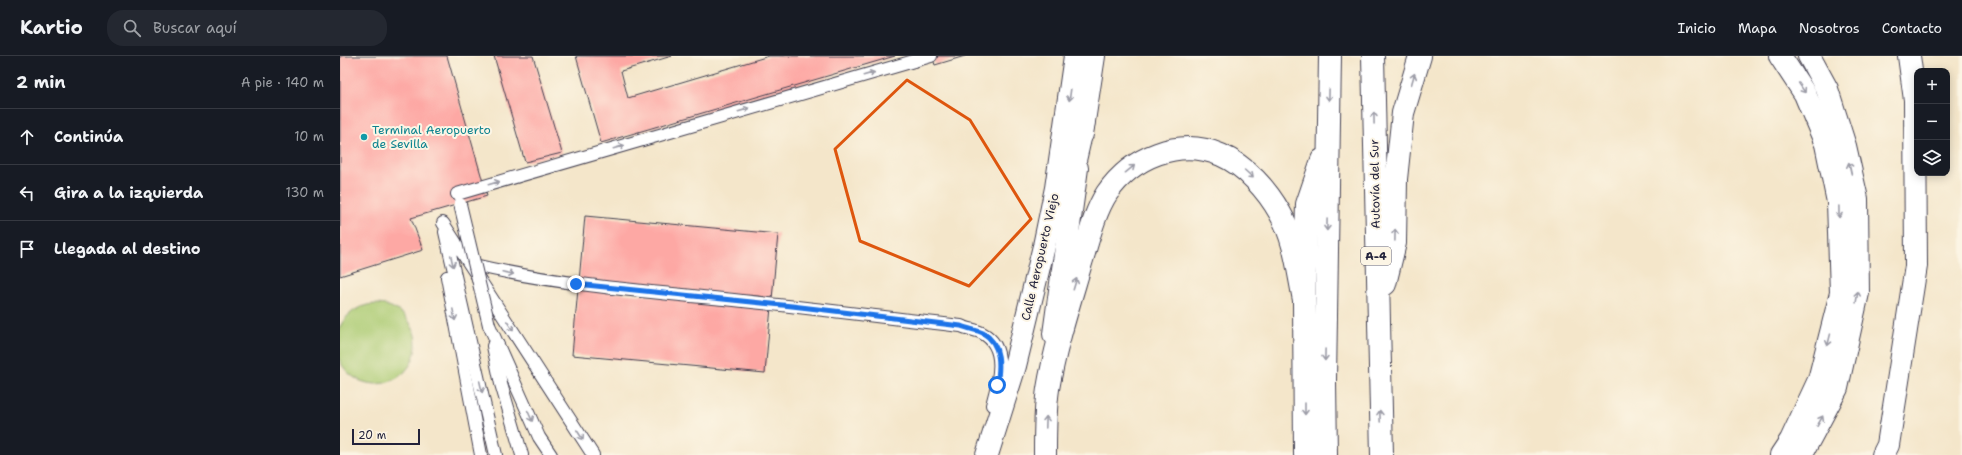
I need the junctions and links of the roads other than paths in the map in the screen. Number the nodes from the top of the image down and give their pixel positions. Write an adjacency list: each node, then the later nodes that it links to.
1 (931, 56): 16 (lane, one-way to 1, bridge)
2 (1075, 56): 24 (main road, Calle Aeropuerto Viejo, one-way to 24)
3 (1094, 56): 10 (main road, Calle Aeropuerto Viejo)
4 (1330, 56): 11 (main road, one-way to 11)
5 (1373, 56): 15 (main road, Autovía del Sur / A-4, one-way to 5)
6 (1420, 56): 15 (main road, one-way to 6)
7 (1780, 56): 30 (main road, one-way to 30)
8 (1809, 56): 31 (main road, one-way to 8)
9 (1909, 56): 32 (main road)
10 (1084, 121): 17 (main road, Calle Aeropuerto Viejo); 25 (main road)
11 (1329, 142): 14 (main road); 28 (main road, one-way to 28)
12 (470, 264): 19 (lane, one-way to 19); 22 (lane, one-way to 22); 23 (lane, one-way to 23)
13 (446, 277): 18 (lane, one-way to 18)
14 (1304, 300): 17 (main road, one-way to 14); 27 (main road, one-way to 27)
15 (1378, 314): 29 (main road, Autovía del Sur / A-4, one-way to 15)
16 (489, 325): 20 (lane); 21 (lane, one-way to 21)
17 (1048, 389): 26 (main road, one-way to 17)
18 (480, 455)
19 (496, 455)
20 (522, 455)
21 (551, 455)
22 (593, 455)
23 (979, 455)
24 (987, 455)
25 (1000, 455)
26 (1045, 455)
27 (1305, 455)
28 (1326, 455)
29 (1382, 455)
30 (1781, 455)
31 (1801, 455)
32 (1883, 455)

